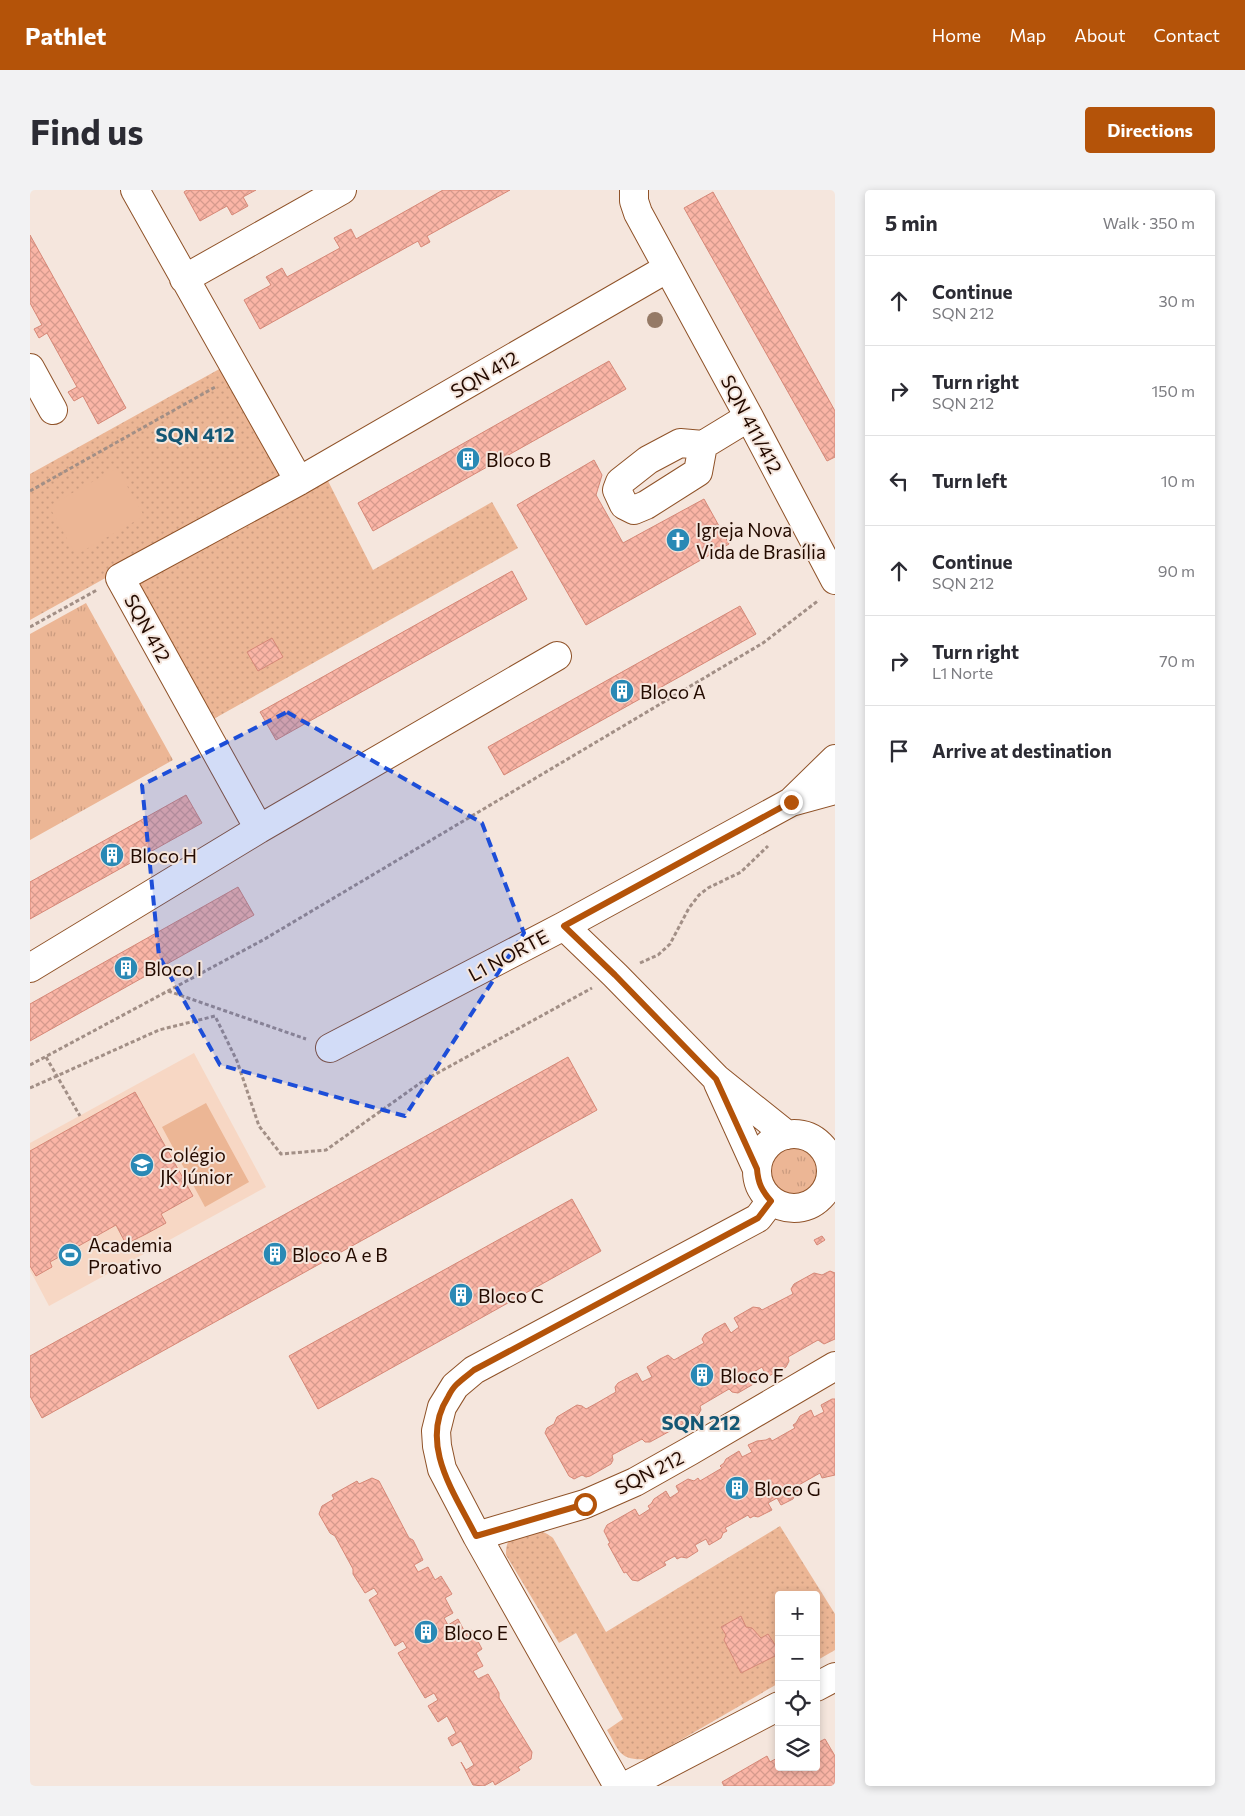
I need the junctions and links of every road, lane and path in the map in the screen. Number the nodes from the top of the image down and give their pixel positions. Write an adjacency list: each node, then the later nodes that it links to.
1 (135, 190): 5 (street)
2 (342, 190): 5 (street)
3 (634, 190): 4 (street, SQN 411/412)
4 (668, 268): 9 (street, SQN 411/412); 11 (street, SQN 412)
5 (184, 280): 7 (street)
6 (30, 368): 8 (street)
7 (237, 374): 11 (street); 12 (path)
8 (53, 410)
9 (749, 417): 10 (street); 14 (street, SQN 411/412)
10 (703, 445)
11 (299, 481): 13 (street, SQN 412)
12 (30, 490)
13 (120, 578): 15 (path); 20 (street, SQN 412)
14 (828, 589): 23 (path)
15 (30, 627)
16 (556, 656): 20 (street)
17 (835, 759): 19 (street, L1 NORTE)
18 (835, 790): 19 (street, L1 NORTE)
19 (791, 802): 21 (street, L1 NORTE)
20 (259, 829): 22 (street)
21 (564, 926): 24 (street, L1 NORTE); 27 (street)
22 (30, 968)
23 (168, 991): 24 (path); 25 (path)
24 (330, 1048)
25 (46, 1057): 26 (path); 28 (path)
26 (30, 1065)
27 (716, 1079): 29 (street); 30 (street)
28 (80, 1116)
29 (786, 1135): 30 (street); 32 (street)
30 (757, 1169): 31 (street)
31 (771, 1201): 32 (street); 34 (street)
32 (827, 1207)
33 (835, 1366): 34 (street, SQN 212)
34 (476, 1536): 38 (street)
35 (835, 1677): 36 (street)
36 (820, 1685)
37 (775, 1708): 39 (street)
38 (618, 1786)
39 (626, 1786)

